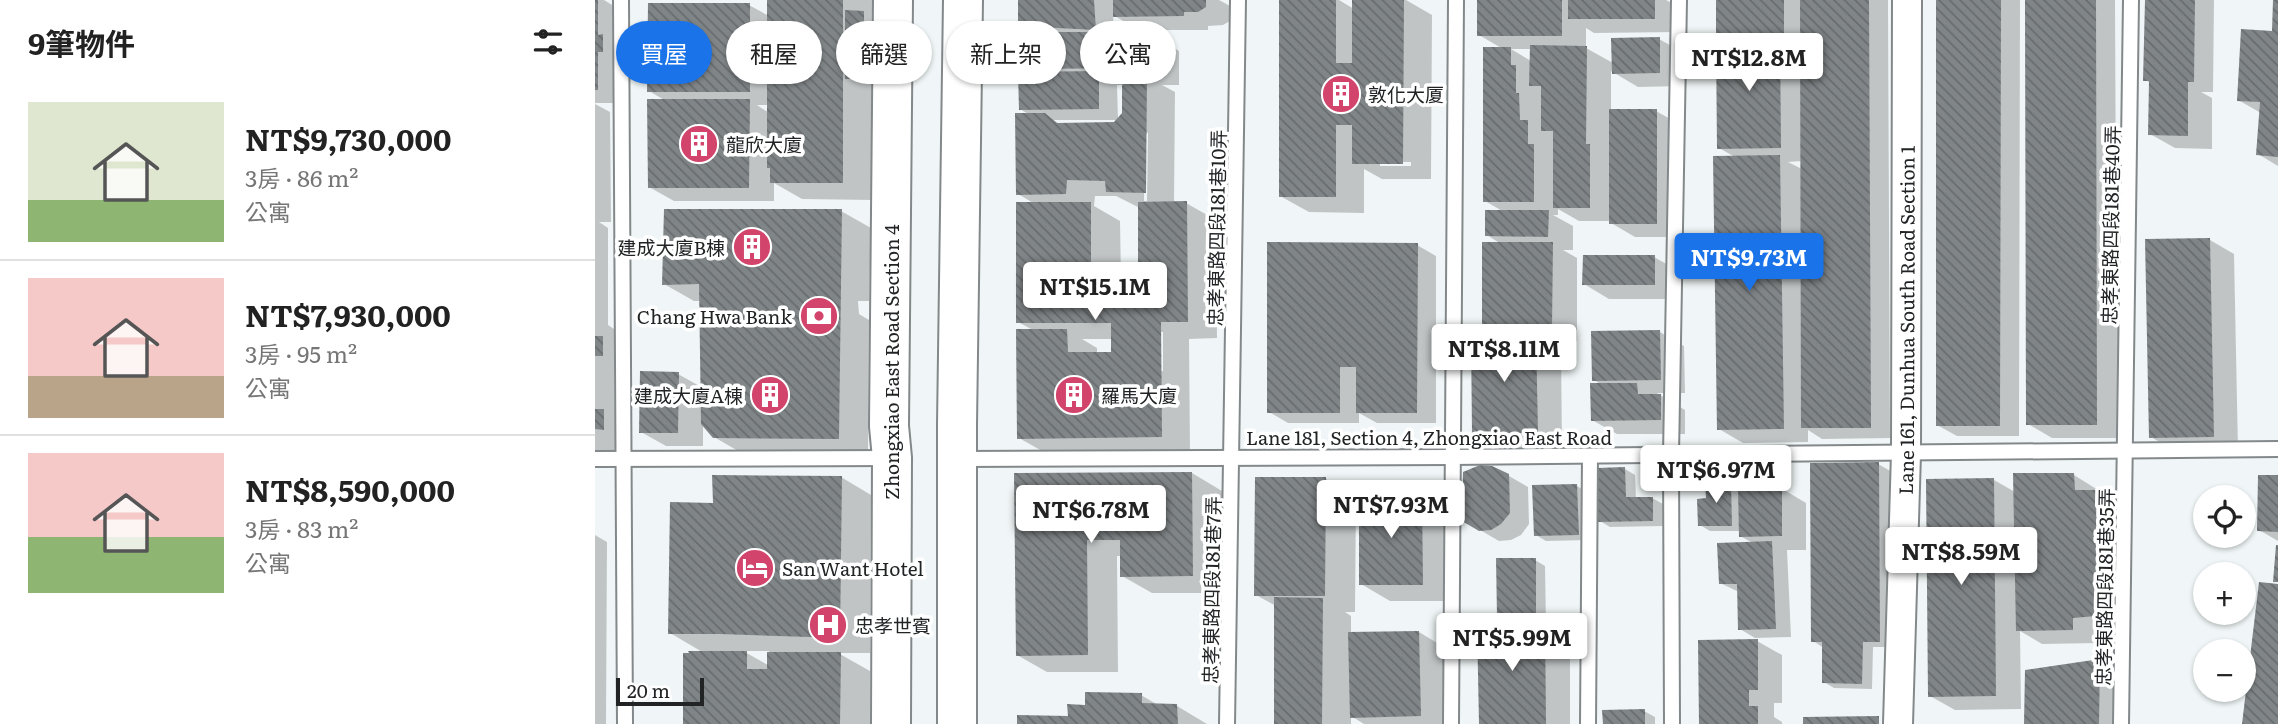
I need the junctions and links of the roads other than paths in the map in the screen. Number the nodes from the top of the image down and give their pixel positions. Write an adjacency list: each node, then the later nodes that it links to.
1 (621, 0): 19 (lane)
2 (893, 0): 16 (main road, Zhongxiao East Road Section 4)
3 (963, 0): 18 (main road)
4 (1238, 0): 14 (lane, 忠孝東路四段181巷10弄)
5 (1456, 0): 15 (lane)
6 (1679, 0): 12 (lane)
7 (1906, 0): 11 (street, Lane 161, Dunhua South Road Section 1)
8 (2131, 0): 10 (lane, 忠孝東路四段181巷40弄)
9 (2278, 449): 10 (lane, Lane 181, Section 4, Zhongxiao East Road)
10 (2126, 450): 11 (lane, Lane 181, Section 4, Zhongxiao East Road); 28 (lane, 忠孝東路四段181巷35弄)
11 (1906, 453): 12 (lane, Lane 181, Section 4, Zhongxiao East Road); 27 (street, Lane 161, Dunhua South Road Section 1)
12 (1671, 455): 13 (lane, Lane 181, Section 4, Zhongxiao East Road); 26 (lane)
13 (1590, 456): 15 (lane, Lane 181, Section 4, Zhongxiao East Road); 25 (lane)
14 (1232, 457): 15 (lane, Lane 181, Section 4, Zhongxiao East Road); 18 (lane, Lane 181, Section 4, Zhongxiao East Road); 23 (lane, 忠孝東路四段181巷7弄)
15 (1451, 457): 24 (lane)
16 (892, 458): 19 (lane); 21 (main road, Zhongxiao East Road Section 4)
17 (595, 459): 19 (lane)
18 (958, 459): 22 (main road)
19 (625, 460): 20 (lane)
20 (625, 724)
21 (891, 724)
22 (957, 724)
23 (1227, 724)
24 (1451, 724)
25 (1588, 724)
26 (1672, 724)
27 (1898, 724)
28 (2121, 724)

